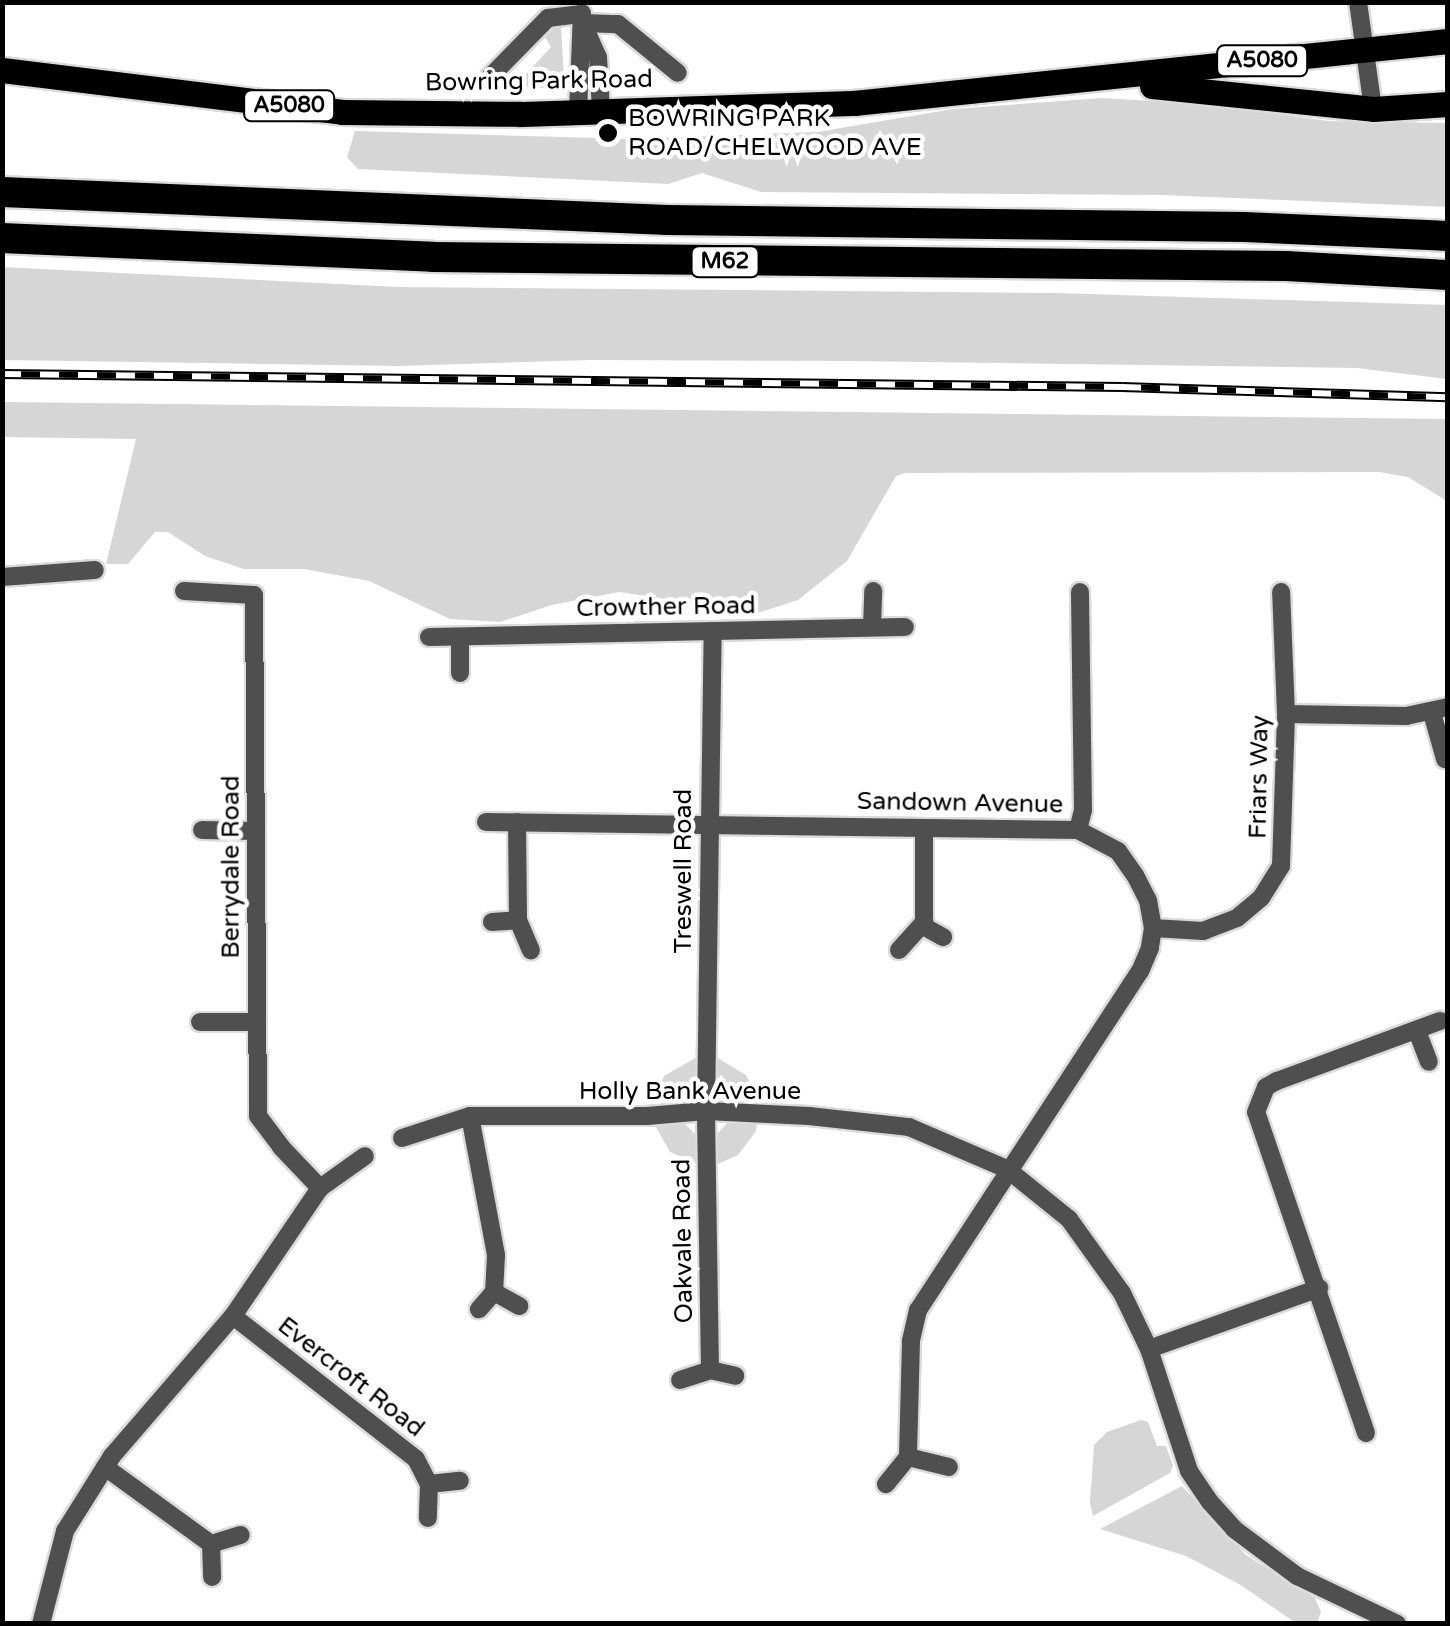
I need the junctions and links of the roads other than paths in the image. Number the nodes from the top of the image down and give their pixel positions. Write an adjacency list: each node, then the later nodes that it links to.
1 (1358, 2): 4 (street)
2 (583, 16): 6 (street); 7 (street); 11 (street)
3 (1448, 41): 4 (main road, Bowring Park Road / A5080)
4 (1365, 49): 8 (main road, Bowring Park Road / A5080); 10 (street)
5 (2, 70): 11 (main road, Bowring Park Road / A5080)
6 (678, 72)
7 (490, 77)
8 (1077, 82): 10 (main road, Bowring Park Road / A5080); 11 (main road, Bowring Park Road / A5080)
9 (1448, 104): 10 (main road, Bowring Park Road / A5080)
10 (1373, 109)
11 (589, 111)
12 (2, 172): 14 (highway)
13 (2, 192): 14 (highway, M62)
14 (292, 204): 15 (highway, M62)
15 (1448, 236)
16 (2, 238): 17 (highway, M62)
17 (1448, 275)
18 (96, 570): 19 (street)
19 (2, 577)
20 (873, 591): 24 (street)
21 (184, 592): 39 (street, Berrydale Road)
22 (1080, 592): 38 (street)
23 (1281, 592): 31 (street, Friars Way)
24 (872, 626): 25 (street, Crowther Road); 26 (street, Crowther Road)
25 (904, 628)
26 (713, 632): 28 (street, Crowther Road); 35 (street, Treswell Road)
27 (429, 637): 28 (street, Crowther Road)
28 (460, 637): 29 (street)
29 (460, 674)
30 (1440, 710): 31 (street); 32 (street)
31 (1286, 714): 43 (street, Friars Way)
32 (1445, 759)
33 (486, 822): 34 (street, Sandown Avenue)
34 (517, 822): 35 (street, Sandown Avenue); 40 (street)
35 (708, 824): 36 (street, Sandown Avenue); 52 (street, Treswell Road)
36 (924, 828): 38 (street, Sandown Avenue); 42 (street)
37 (202, 830): 39 (street)
38 (1078, 830): 43 (street, Sandown Avenue)
39 (256, 831): 48 (street, Berrydale Road)
40 (518, 920): 41 (street); 45 (street)
41 (492, 922)
42 (922, 926): 44 (street); 46 (street)
43 (1153, 928): 56 (street)
44 (942, 937)
45 (531, 950)
46 (899, 950)
47 (200, 1022): 48 (street)
48 (258, 1022): 57 (street, Berrydale Road)
49 (1440, 1022): 50 (street)
50 (1417, 1031): 51 (street); 58 (street)
51 (1429, 1062)
52 (706, 1111): 53 (street, Holly Bank Avenue); 56 (street, Holly Bank Avenue); 64 (street, Oakvale Road)
53 (470, 1116): 54 (street, Holly Bank Avenue); 59 (street)
54 (402, 1138)
55 (364, 1156): 57 (street)
56 (1007, 1169): 63 (street, Holly Bank Avenue); 68 (street)
57 (320, 1188): 62 (street)
58 (1318, 1288): 63 (street); 67 (street)
59 (494, 1292): 60 (street); 61 (street)
60 (519, 1306)
61 (479, 1309)
62 (234, 1316): 69 (street); 72 (street, Evercroft Road)
63 (1148, 1349): 79 (street, Holly Bank Avenue)
64 (710, 1370): 65 (street); 66 (street)
65 (736, 1376)
66 (680, 1380)
67 (1366, 1433)
68 (908, 1457): 70 (street); 73 (street)
69 (105, 1467): 76 (street); 78 (street)
70 (949, 1467)
71 (460, 1481): 72 (street)
72 (428, 1484): 74 (street)
73 (886, 1484)
74 (428, 1518)
75 (241, 1534): 76 (street)
76 (212, 1544): 77 (street)
77 (212, 1577)
78 (41, 1624)
79 (1397, 1624)

